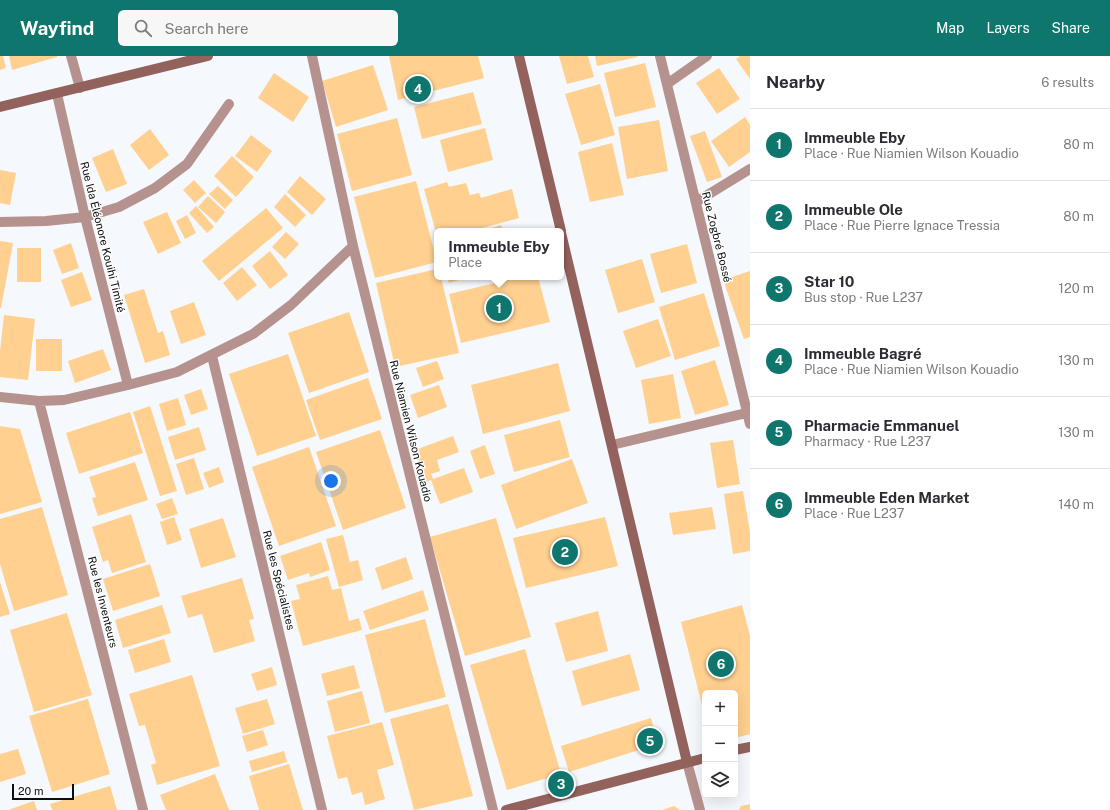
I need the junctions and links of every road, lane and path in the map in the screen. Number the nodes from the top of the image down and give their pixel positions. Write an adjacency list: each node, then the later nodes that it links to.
1 (71, 56): 8 (street)
2 (208, 56): 8 (street)
3 (312, 56): 18 (street, Rue Niamien Wilson Kouadio)
4 (518, 56): 16 (street)
5 (660, 56): 7 (street, Rue Zogbré Bossé)
6 (707, 56): 7 (street)
7 (667, 84): 13 (street, Rue Zogbré Bossé)
8 (80, 88): 9 (street)
9 (57, 94): 11 (street); 14 (street, Rue Ida Éléonore Kouihi Timité)
10 (229, 104): 14 (street)
11 (0, 107)
12 (750, 169): 13 (street)
13 (696, 202): 23 (street, Rue Zogbré Bossé)
14 (85, 217): 15 (street); 20 (street, Rue Ida Éléonore Kouihi Timité)
15 (0, 222)
16 (560, 228)
17 (564, 245): 25 (street)
18 (353, 246): 19 (street); 32 (street, Rue Niamien Wilson Kouadio)
19 (212, 356): 20 (street); 31 (street, Rue les Spécialistes)
20 (128, 385): 22 (street)
21 (0, 397): 22 (street)
22 (39, 400): 30 (street, Rue les Inventeurs)
23 (749, 413): 24 (street, Rue Zogbré Bossé); 25 (street)
24 (750, 424)
25 (612, 445): 29 (street)
26 (750, 747): 27 (street)
27 (738, 749)
28 (702, 759): 29 (street)
29 (687, 762): 33 (street); 34 (street)
30 (143, 810)
31 (322, 810)
32 (492, 810)
33 (506, 810)
34 (700, 810)

